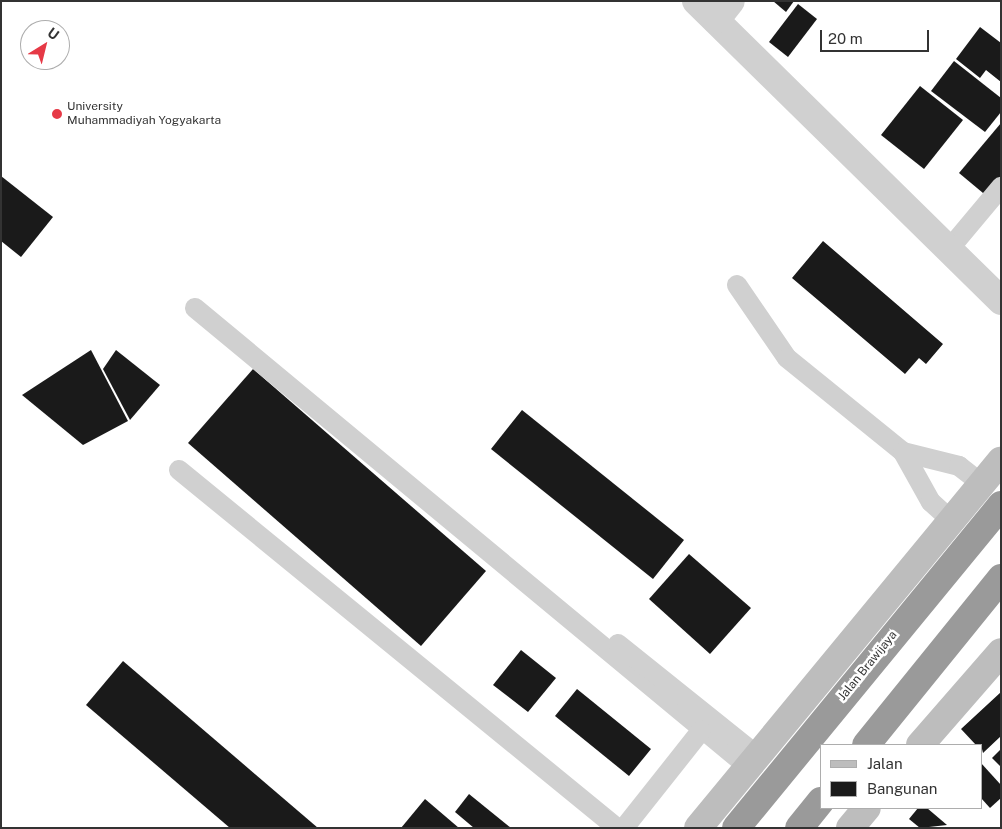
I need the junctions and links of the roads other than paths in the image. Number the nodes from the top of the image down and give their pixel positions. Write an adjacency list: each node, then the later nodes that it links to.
1 (696, 1): 2 (street)
2 (724, 11): 4 (street)
3 (1001, 187): 4 (lane)
4 (950, 248): 6 (street)
5 (737, 285): 8 (lane)
6 (1001, 301)
7 (195, 308): 17 (lane)
8 (903, 452): 11 (lane); 13 (lane)
9 (1001, 461): 11 (street)
10 (179, 470): 23 (lane)
11 (982, 484): 13 (street)
12 (1001, 505): 26 (highway, Jalan Brawijaya)
13 (952, 520): 20 (street)
14 (1000, 579): 18 (highway)
15 (618, 644): 20 (lane)
16 (1001, 652): 19 (street)
17 (701, 731): 20 (lane); 24 (lane)
18 (867, 744)
19 (921, 744)
20 (753, 762): 25 (street)
21 (820, 802): 27 (highway)
22 (866, 809): 28 (street)
23 (617, 828)
24 (624, 828)
25 (698, 828)
26 (736, 828)
27 (799, 828)
28 (850, 828)

